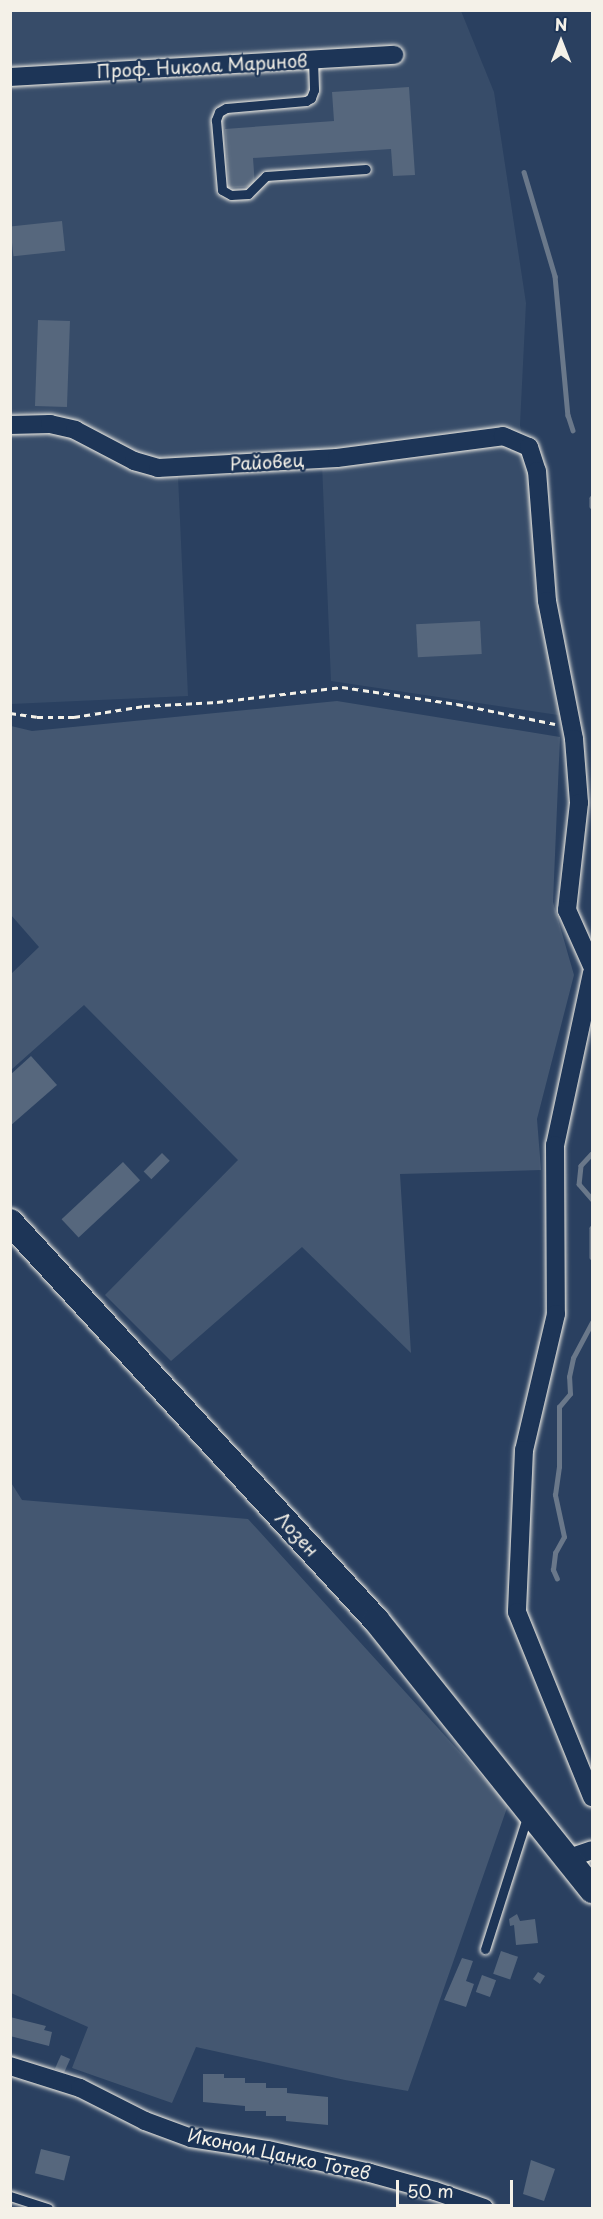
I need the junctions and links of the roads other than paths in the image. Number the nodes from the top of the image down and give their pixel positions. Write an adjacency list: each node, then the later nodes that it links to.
1 (394, 55): 2 (street, Проф. Никола Маринов)
2 (313, 60): 3 (street, Проф. Никола Маринов); 4 (lane)
3 (10, 77)
4 (366, 170)
5 (10, 425): 6 (street, Райовец)
6 (592, 966)
7 (592, 973): 9 (street)
8 (10, 1222): 10 (street, Лозен)
9 (592, 1797)
10 (530, 1809): 11 (street, Лозен); 13 (lane)
11 (580, 1854): 12 (street, Лозен)
12 (592, 1890)
13 (485, 1949)
14 (10, 2066): 17 (street, Иконом Цанко Тотев)
15 (10, 2196): 16 (lane)
16 (48, 2208)
17 (484, 2208)

